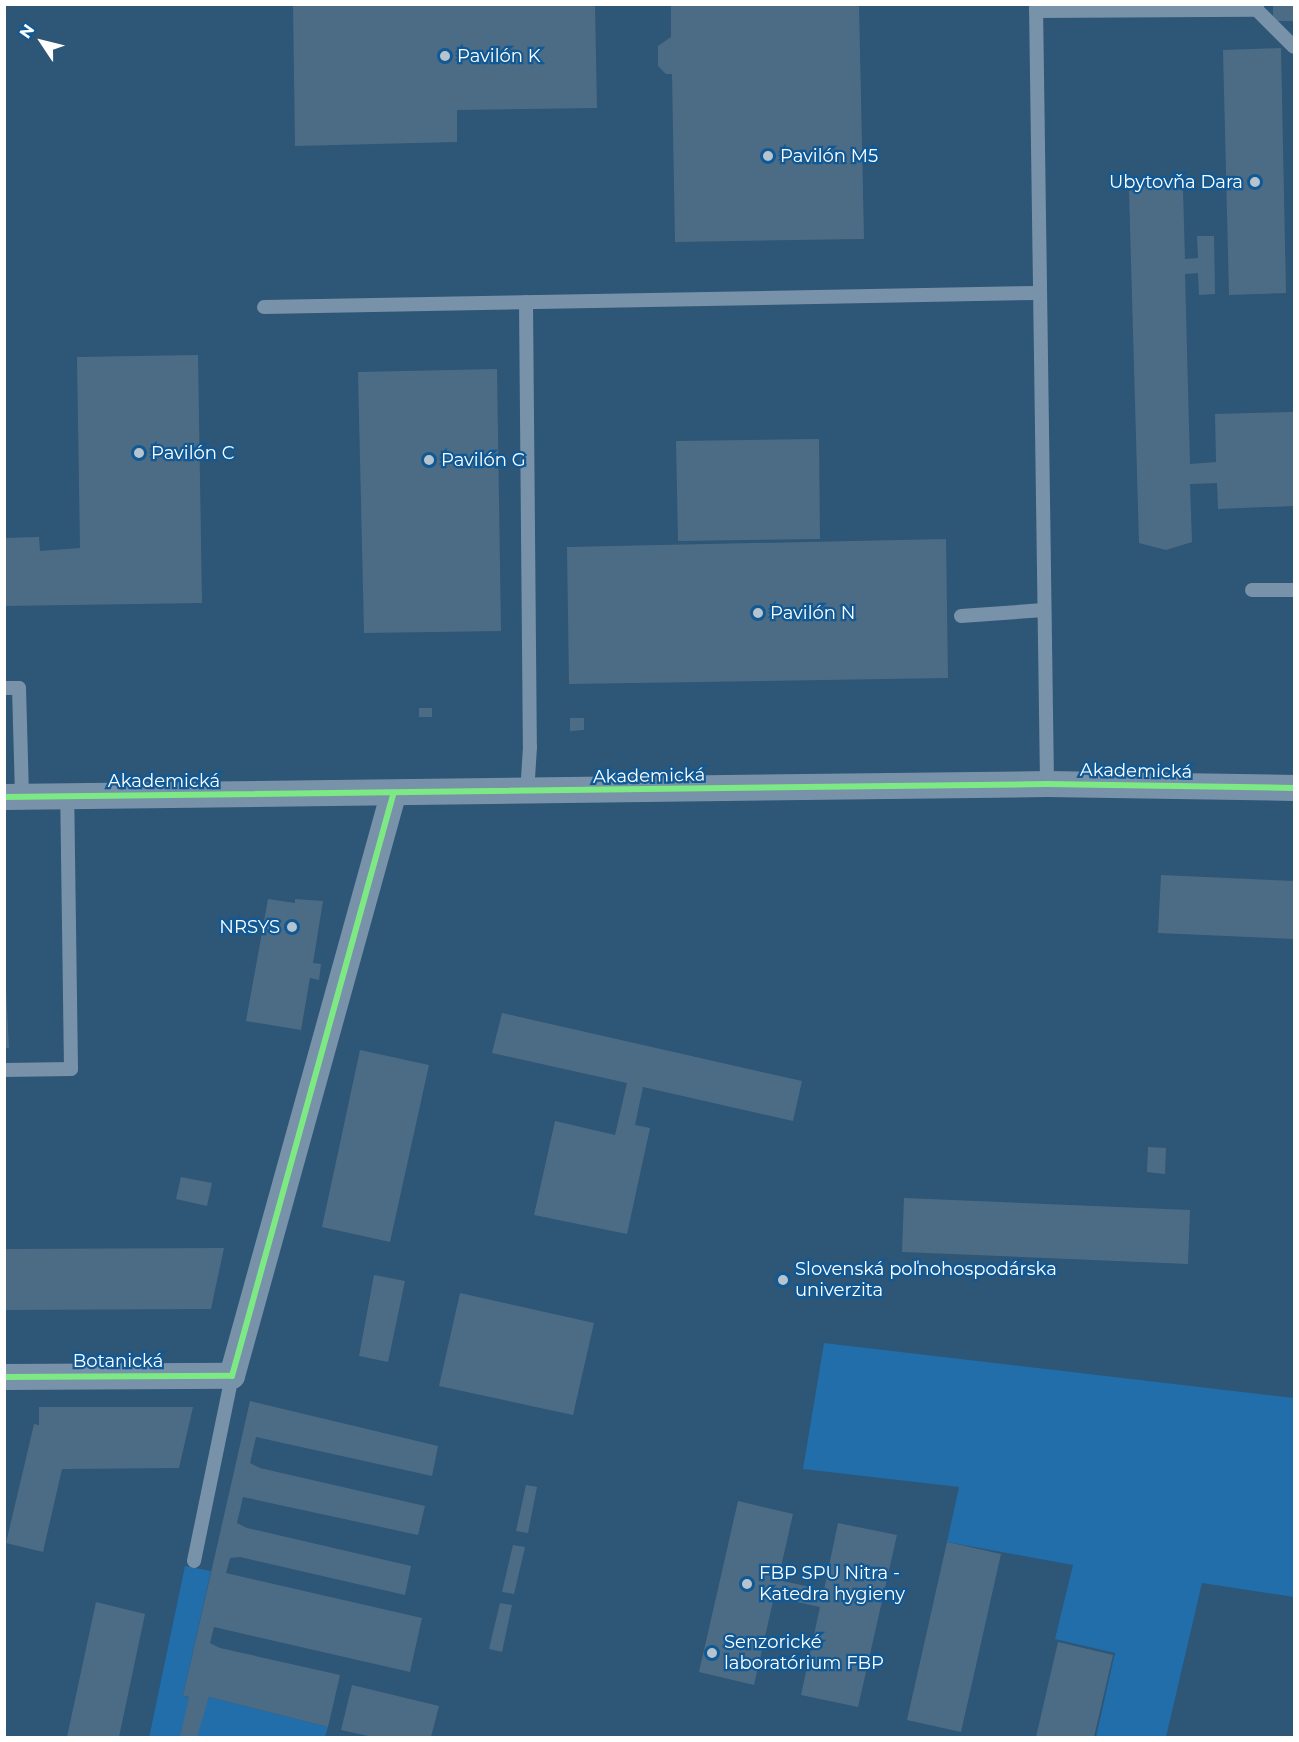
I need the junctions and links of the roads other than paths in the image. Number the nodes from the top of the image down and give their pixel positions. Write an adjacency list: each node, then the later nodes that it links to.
1 (1257, 7): 2 (lane); 3 (lane)
2 (1036, 8): 4 (lane)
3 (1294, 47)
4 (1037, 294): 5 (lane); 9 (lane)
5 (526, 302): 6 (lane); 14 (lane)
6 (264, 307)
7 (1252, 590): 8 (lane)
8 (1294, 590)
9 (1044, 610): 10 (lane); 12 (lane)
10 (961, 616)
11 (4, 688): 17 (lane)
12 (1047, 784): 13 (street, Akademická); 14 (street, Akademická)
13 (1294, 788)
14 (527, 793): 15 (street, Akademická)
15 (393, 795): 16 (street, Akademická); 19 (street)
16 (67, 796): 17 (street, Akademická); 18 (lane)
17 (13, 797)
18 (4, 1070)
19 (232, 1376): 20 (street, Botanická); 21 (lane)
20 (4, 1377)
21 (194, 1561)

